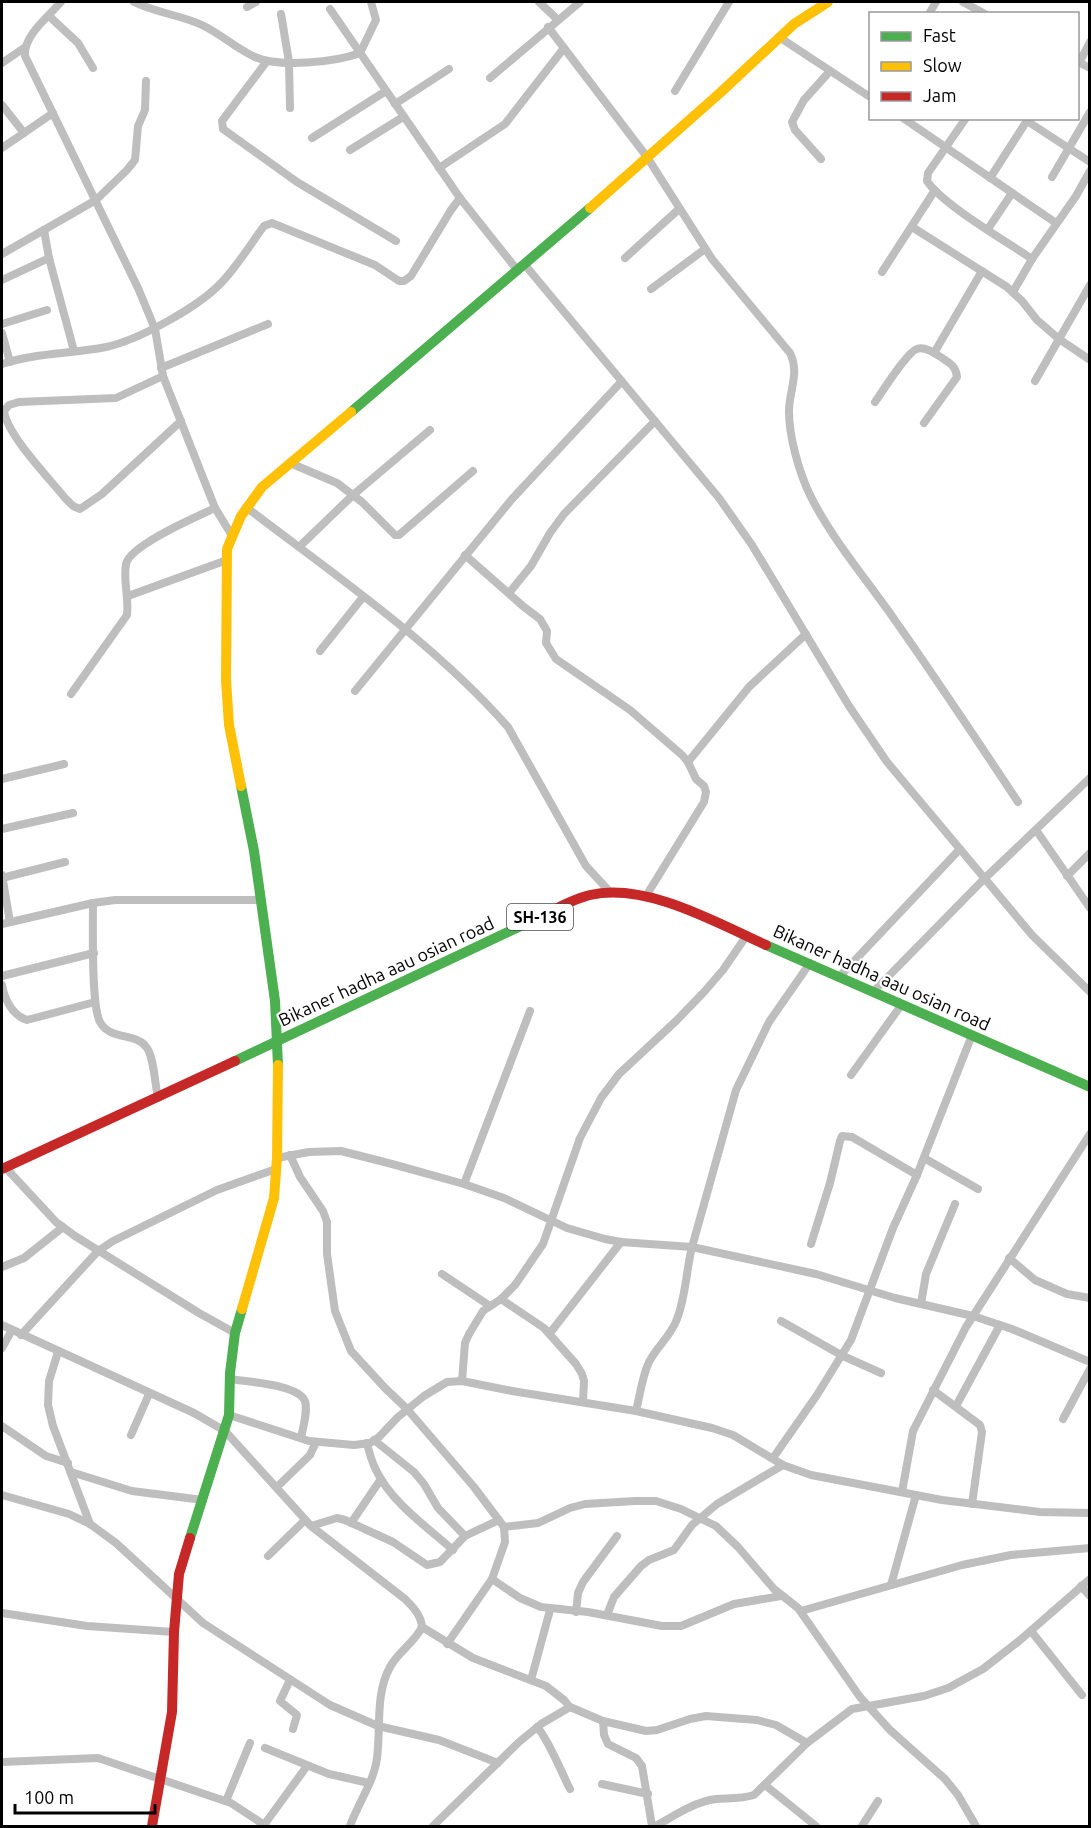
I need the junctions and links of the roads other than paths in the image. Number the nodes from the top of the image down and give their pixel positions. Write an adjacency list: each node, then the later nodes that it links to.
1 (61, 2): 16 (street)
2 (134, 2): 10 (street)
3 (256, 2): 12 (street)
4 (371, 2): 23 (street)
5 (539, 2): 17 (street)
6 (580, 2): 11 (street)
7 (729, 2): 34 (street)
8 (828, 2): 19 (street)
9 (963, 2): 14 (street)
10 (157, 5): 25 (street)
11 (570, 5): 17 (street)
12 (247, 7)
13 (330, 9): 23 (street)
14 (974, 11)
15 (281, 14): 26 (street)
16 (49, 16): 21 (street); 28 (street)
17 (558, 20): 18 (street)
18 (548, 27): 22 (street); 31 (street)
19 (779, 37): 30 (street); 51 (street)
20 (1089, 42): 24 (street)
21 (24, 48): 27 (street); 40 (street)
22 (564, 48): 51 (street); 54 (street)
23 (360, 53): 26 (street); 33 (street)
24 (1079, 61)
25 (267, 62): 26 (street); 67 (street)
26 (289, 62): 38 (street)
27 (2, 63)
28 (93, 68)
29 (449, 69): 36 (street)
30 (830, 71): 35 (street); 52 (street)
31 (490, 78)
32 (146, 81): 61 (street)
33 (386, 91): 36 (street); 46 (street)
34 (675, 92)
35 (869, 96)
36 (395, 104): 41 (street)
37 (2, 105): 45 (street)
38 (290, 108)
39 (1089, 112): 49 (street)
40 (53, 113): 45 (street); 61 (street)
41 (403, 117): 50 (street); 54 (street)
42 (906, 120): 48 (street)
43 (965, 120): 48 (street)
44 (1028, 120): 49 (street); 57 (street)
45 (24, 133): 47 (street)
46 (312, 138)
47 (2, 148)
48 (946, 148): 57 (street); 58 (street)
49 (1069, 149): 53 (street); 56 (street)
50 (350, 150)
51 (646, 157): 62 (street); 73 (street)
52 (821, 159)
53 (1089, 162)
54 (439, 168): 60 (street)
55 (1089, 171): 63 (street)
56 (1052, 177)
57 (990, 178): 59 (street)
58 (935, 190): 64 (street); 65 (street)
59 (1012, 193): 63 (street); 65 (street)
60 (460, 198): 73 (street); 83 (street)
61 (96, 200): 66 (street); 83 (street)
62 (679, 209): 68 (street); 71 (street)
63 (1056, 223): 72 (street)
64 (912, 226): 74 (street); 75 (street)
65 (988, 229): 72 (street)
66 (44, 230): 69 (street); 70 (street)
67 (396, 241)
68 (705, 249): 78 (street); 119 (street)
69 (2, 254)
70 (49, 258): 76 (street); 86 (street)
71 (625, 258)
72 (1032, 259): 79 (street)
73 (521, 268): 92 (street); 98 (street)
74 (982, 271): 79 (street); 87 (street)
75 (882, 272)
76 (2, 280)
77 (1089, 285): 85 (street)
78 (651, 289)
79 (1013, 292): 85 (street)
80 (47, 310): 81 (street)
81 (2, 324)
82 (268, 324): 90 (street)
83 (155, 329): 86 (street); 90 (street)
84 (2, 333): 89 (street)
85 (1059, 339): 88 (street); 91 (street)
86 (74, 351): 89 (street)
87 (934, 352): 93 (street); 96 (street)
88 (1089, 360)
89 (6, 363)
90 (162, 372): 94 (street); 94 (street)
91 (1035, 381)
92 (621, 382): 95 (street); 105 (street)
93 (875, 402)
94 (181, 421): 102 (street)
95 (655, 421): 107 (street); 111 (street)
96 (924, 423)
97 (430, 430): 100 (street)
98 (290, 463): 100 (street); 101 (street)
99 (473, 471): 100 (street)
100 (353, 495): 104 (street)
101 (246, 507): 103 (street); 104 (street)
102 (215, 508): 103 (street); 108 (street)
103 (231, 534): 106 (street)
104 (299, 547): 109 (street)
105 (465, 555): 107 (street); 110 (street)
106 (227, 560): 108 (street); 131 (street)
107 (509, 593): 115 (street)
108 (128, 596): 114 (street)
109 (363, 597): 110 (street); 112 (street)
110 (405, 630): 113 (street); 129 (street)
111 (806, 634): 115 (street); 123 (street)
112 (321, 651)
113 (355, 691)
114 (71, 694)
115 (688, 762): 130 (street)
116 (64, 764): 118 (street)
117 (1089, 778): 122 (street)
118 (2, 779)
119 (1018, 802)
120 (73, 813): 121 (street)
121 (2, 829)
122 (1036, 830): 126 (street); 128 (street)
123 (960, 849): 128 (street); 140 (street)
124 (1089, 853): 126 (street)
125 (65, 861): 127 (street)
126 (1067, 876): 133 (street)
127 (2, 877): 134 (street)
128 (984, 879): 142 (street); 143 (street)
129 (612, 894): 130 (street, Bikaner hadha aau osian road / SH-136); 148 (street, Bikaner hadha aau osian road / SH-136)
130 (646, 896): 136 (street, Bikaner hadha aau osian road / SH-136)
131 (260, 900): 132 (street); 148 (street)
132 (93, 903): 134 (street); 137 (street)
133 (1089, 908)
134 (10, 922): 135 (street)
135 (2, 924)
136 (747, 935): 138 (street, Bikaner hadha aau osian road / SH-136); 161 (street)
137 (94, 953): 139 (street); 144 (street)
138 (810, 963): 140 (street, Bikaner hadha aau osian road / SH-136); 165 (street)
139 (2, 976)
140 (839, 977): 142 (street, Bikaner hadha aau osian road / SH-136)
141 (2, 985): 144 (street)
142 (873, 992): 145 (street, Bikaner hadha aau osian road / SH-136)
143 (1089, 992)
144 (95, 1002): 151 (street)
145 (902, 1004): 147 (street, Bikaner hadha aau osian road / SH-136); 149 (street)
146 (530, 1011): 158 (street)
147 (972, 1035): 150 (street, Bikaner hadha aau osian road / SH-136); 154 (street)
148 (278, 1041): 151 (street, Bikaner hadha aau osian road / SH-136); 155 (street)
149 (851, 1075)
150 (1089, 1087)
151 (158, 1098): 156 (street, Bikaner hadha aau osian road / SH-136)
152 (1089, 1134): 167 (street)
153 (290, 1155): 155 (street); 158 (street); 195 (street)
154 (924, 1158): 157 (street); 159 (street)
155 (276, 1163): 166 (street); 180 (street)
156 (3, 1168): 162 (street)
157 (917, 1175): 164 (street); 170 (street)
158 (464, 1184): 161 (street)
159 (978, 1189)
160 (955, 1204): 173 (street)
161 (550, 1219): 163 (street); 172 (street)
162 (63, 1227): 166 (street); 168 (street)
163 (621, 1242): 165 (street); 181 (street)
164 (811, 1244)
165 (692, 1247): 170 (street); 196 (street)
166 (98, 1251): 180 (street); 182 (street)
167 (1009, 1258): 171 (street); 175 (street)
168 (2, 1267)
169 (442, 1274): 174 (street)
170 (869, 1291): 173 (street); 185 (street)
171 (1089, 1298)
172 (501, 1299): 174 (street); 181 (street)
173 (921, 1304): 175 (street)
174 (490, 1306): 190 (street)
175 (973, 1316): 178 (street); 191 (street)
176 (781, 1321): 185 (street)
177 (2, 1325): 179 (street)
178 (1000, 1325): 186 (street); 194 (street)
179 (12, 1330): 182 (street); 183 (street)
180 (235, 1333): 189 (street)
181 (550, 1333): 193 (street)
182 (21, 1335): 184 (street)
183 (2, 1348)
184 (58, 1352): 192 (street); 206 (street)
185 (843, 1356): 188 (street); 205 (street)
186 (1089, 1362)
187 (1089, 1369): 198 (street)
188 (881, 1373)
189 (230, 1379): 197 (street); 202 (street)
190 (462, 1381): 193 (street); 195 (street)
191 (933, 1390): 194 (street); 211 (street)
192 (149, 1394): 200 (street); 201 (street)
193 (583, 1402): 196 (street)
194 (956, 1406): 215 (street)
195 (407, 1409): 204 (street); 220 (street)
196 (636, 1411): 205 (street)
197 (229, 1415): 200 (street); 202 (street)
198 (1063, 1419)
199 (2, 1426): 206 (street)
200 (225, 1431): 210 (street); 214 (street)
201 (131, 1435)
202 (301, 1438): 203 (street)
203 (316, 1442): 204 (street); 210 (street)
204 (370, 1442): 209 (street); 222 (street)
205 (773, 1458): 207 (street)
206 (68, 1463): 208 (street)
207 (783, 1465): 211 (street); 217 (street)
208 (71, 1472): 214 (street); 221 (street)
209 (381, 1479): 219 (street); 225 (street)
210 (277, 1487): 218 (street)
211 (902, 1492): 213 (street)
212 (2, 1495): 221 (street)
213 (916, 1495): 215 (street); 229 (street)
214 (203, 1500): 233 (street)
215 (972, 1504): 216 (street)
216 (1089, 1513)
217 (699, 1519): 220 (street); 231 (street); 238 (street)
218 (308, 1523): 219 (street); 226 (street); 239 (street)
219 (351, 1523): 225 (street)
220 (502, 1523): 222 (street); 227 (street)
221 (90, 1524): 233 (street)
222 (465, 1536): 225 (street)
223 (616, 1536): 236 (street)
224 (1089, 1548): 229 (street)
225 (453, 1550)
226 (268, 1556)
227 (492, 1579): 234 (street); 242 (street)
228 (1089, 1579): 230 (street)
229 (891, 1585): 235 (street)
230 (1081, 1586): 232 (street); 240 (street)
231 (781, 1596): 235 (street); 238 (street)
232 (1089, 1596)
233 (177, 1597): 241 (street); 243 (street)
234 (550, 1610): 236 (street); 244 (street)
235 (801, 1611): 246 (street)
236 (576, 1612): 238 (street)
237 (2, 1613): 241 (street)
238 (607, 1615)
239 (422, 1627): 242 (street); 249 (street)
240 (1031, 1631): 245 (street); 246 (street)
241 (174, 1632): 259 (street)
242 (447, 1644): 244 (street)
243 (290, 1680): 249 (street); 251 (street)
244 (531, 1680): 247 (street)
245 (1082, 1695)
246 (867, 1706): 253 (street); 274 (street)
247 (570, 1707): 248 (street); 250 (street)
248 (603, 1721): 253 (street); 264 (street)
249 (378, 1726): 256 (street); 260 (street)
250 (537, 1727): 256 (street); 263 (street)
251 (293, 1729)
252 (250, 1743): 265 (street)
253 (807, 1743): 262 (street)
254 (265, 1748): 257 (street)
255 (3, 1762): 258 (street); 259 (street)
256 (498, 1763): 270 (street)
257 (307, 1766): 260 (street); 267 (street)
258 (2, 1771)
259 (159, 1778): 265 (street); 268 (street)
260 (369, 1783): 269 (street)
261 (602, 1784): 264 (street)
262 (765, 1785): 271 (street); 272 (street)
263 (570, 1790)
264 (648, 1794): 271 (street)
265 (226, 1801): 267 (street)
266 (878, 1801): 273 (street)
267 (261, 1825)
268 (152, 1827)
269 (350, 1827)
270 (433, 1827)
271 (654, 1827)
272 (816, 1827)
273 (862, 1827)
274 (976, 1827)

